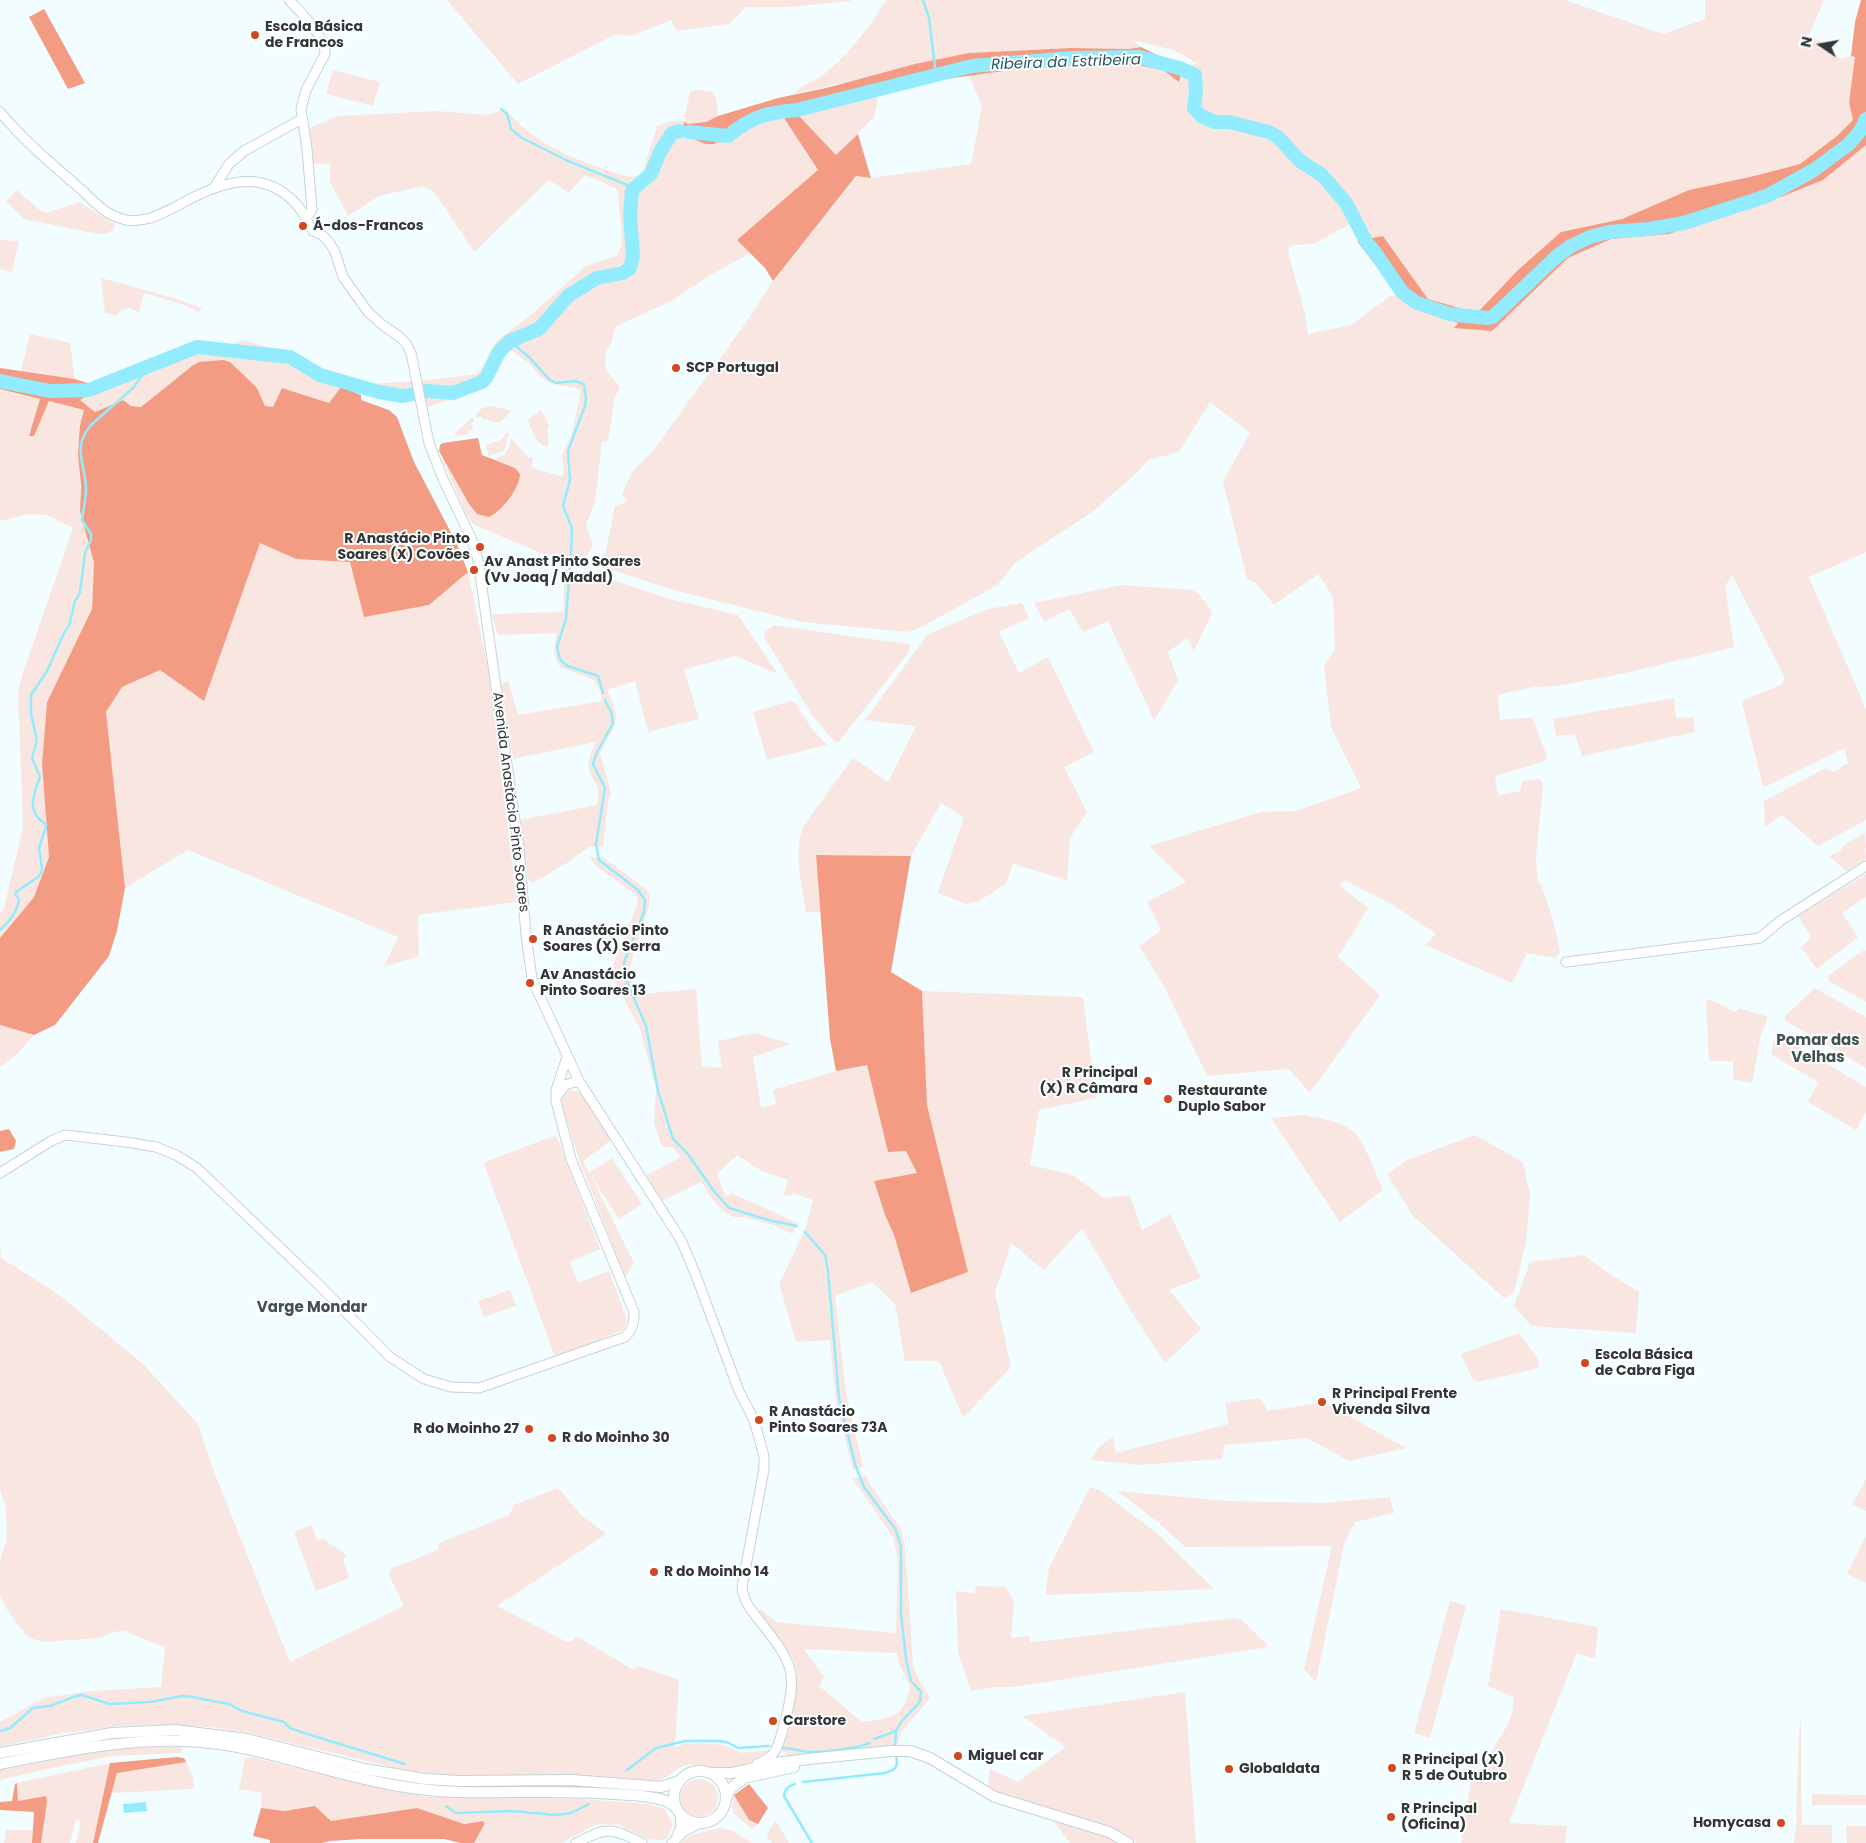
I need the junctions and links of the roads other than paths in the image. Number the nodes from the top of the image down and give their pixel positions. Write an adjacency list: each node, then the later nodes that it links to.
1 (290, 0): 3 (street)
2 (0, 112): 4 (street)
3 (302, 119): 4 (street); 5 (street)
4 (213, 188): 5 (street)
5 (309, 213): 8 (street, Avenida Anastácio Pinto Soares)
6 (1866, 866): 7 (street)
7 (1566, 962)
8 (567, 1057): 9 (street, Avenida Anastácio Pinto Soares); 10 (street)
9 (573, 1071): 10 (street); 11 (street)
10 (560, 1078): 12 (street)
11 (575, 1082): 12 (street); 14 (street)
12 (556, 1102): 13 (street)
13 (0, 1173)
14 (778, 1744): 17 (street); 18 (street); 21 (street)
15 (0, 1753): 22 (main road)
16 (844, 1756): 17 (main road); 21 (main road); 29 (main road)
17 (793, 1761): 18 (main road)
18 (775, 1763): 21 (main road)
19 (0, 1764): 24 (main road)
20 (710, 1773): 21 (main road); 22 (main road); 23 (main road)
21 (744, 1774): 23 (main road)
22 (679, 1781): 24 (main road)
23 (726, 1799): 25 (main road)
24 (678, 1811): 25 (main road); 26 (street)
25 (698, 1824): 26 (street)
26 (674, 1842)
27 (576, 1843): 28 (street)
28 (642, 1843)
29 (1128, 1843)

